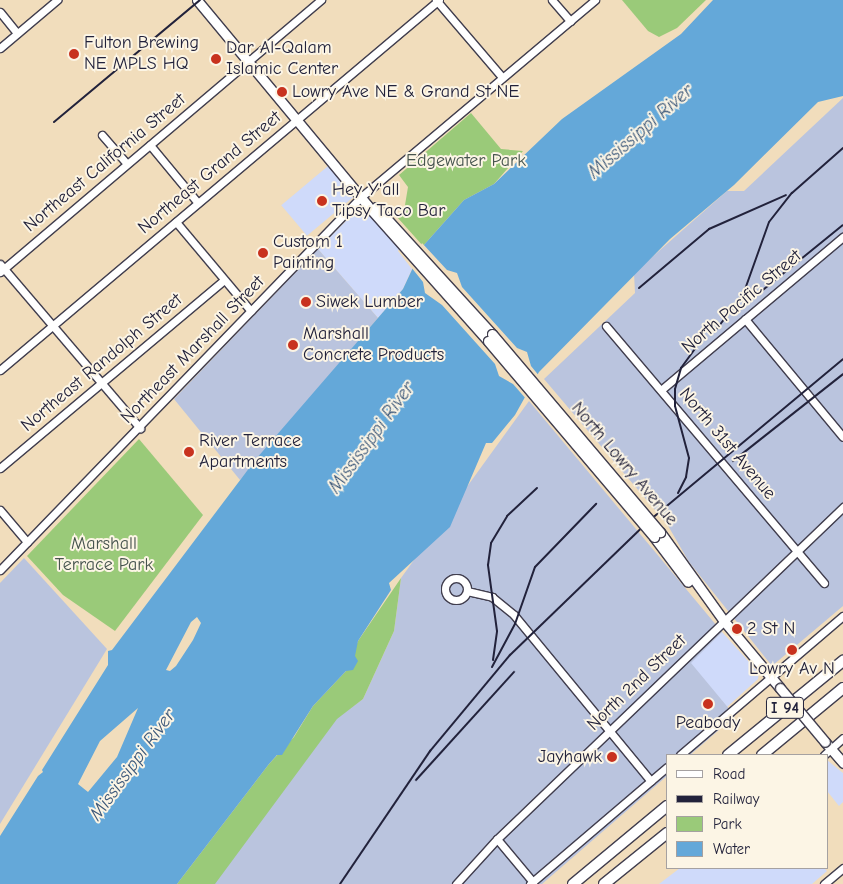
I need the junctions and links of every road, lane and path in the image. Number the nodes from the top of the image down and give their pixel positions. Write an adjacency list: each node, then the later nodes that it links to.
1 (57, 0): 9 (street)
2 (197, 0): 11 (main road, North Lowry Avenue)
3 (321, 0): 11 (street, Northeast California Street)
4 (437, 0): 12 (street); 13 (street, Northeast Grand Street)
5 (552, 0): 8 (street)
6 (595, 0): 8 (street, Northeast Marshall Street)
7 (0, 12): 9 (street)
8 (570, 21): 12 (street, Northeast Marshall Street)
9 (18, 33): 10 (street)
10 (0, 48)
11 (248, 61): 13 (main road, North Lowry Avenue); 15 (street, Northeast California Street)
12 (502, 77): 17 (street, Northeast Marshall Street)
13 (296, 119): 17 (main road, North Lowry Avenue); 18 (street, Northeast Grand Street)
14 (102, 135): 16 (street)
15 (150, 145): 16 (street, Northeast California Street); 18 (street)
16 (127, 164): 21 (street, Northeast California Street)
17 (361, 197): 23 (street, Northeast Marshall Street); 41 (main road, North Lowry Avenue, bridge)
18 (198, 203): 19 (street, Northeast Grand Street)
19 (176, 222): 22 (street); 25 (street, Northeast Grand Street)
20 (843, 237): 24 (street, North Pacific Street)
21 (1, 268): 25 (street)
22 (224, 280): 23 (street); 28 (street, Northeast Randolph Street)
23 (251, 311): 30 (street, Northeast Marshall Street)
24 (745, 319): 29 (street, North Pacific Street); 31 (street)
25 (52, 326): 27 (street, Northeast Grand Street); 28 (street)
26 (606, 326): 29 (street, North 31st Avenue)
27 (0, 370)
28 (102, 383): 30 (street); 32 (street, Northeast Randolph Street)
29 (661, 390): 36 (street, North 31st Avenue)
30 (140, 428): 35 (street, Northeast Marshall Street)
31 (843, 437)
32 (0, 468)
33 (843, 507): 36 (street, North 2nd Street)
34 (0, 510): 35 (street)
35 (27, 542): 37 (street, Northeast Marshall Street)
36 (797, 551): 38 (street, North 31st Avenue); 41 (street, North 2nd Street)
37 (0, 570)
38 (824, 583)
39 (467, 592): 45 (street)
40 (843, 616): 43 (street)
41 (724, 620): 43 (main road, North Lowry Avenue); 45 (street, North 2nd Street)
42 (843, 661): 49 (highway, I 94)
43 (771, 677): 47 (main road, North Lowry Avenue, bridge); 48 (street)
44 (843, 688): 50 (highway, I 94)
45 (610, 730): 53 (street); 56 (street, North 2nd Street)
46 (843, 738): 47 (street)
47 (828, 752): 51 (main road, North Lowry Avenue)
48 (681, 754)
49 (729, 754)
50 (763, 754)
51 (843, 763)
52 (666, 768): 53 (street)
53 (651, 781): 58 (street)
54 (666, 807): 60 (highway)
55 (666, 834): 61 (highway)
56 (497, 839): 58 (street); 59 (street, North 2nd Street)
57 (843, 868): 62 (street)
58 (531, 883)
59 (456, 884)
60 (573, 884)
61 (604, 884)
62 (824, 884)

